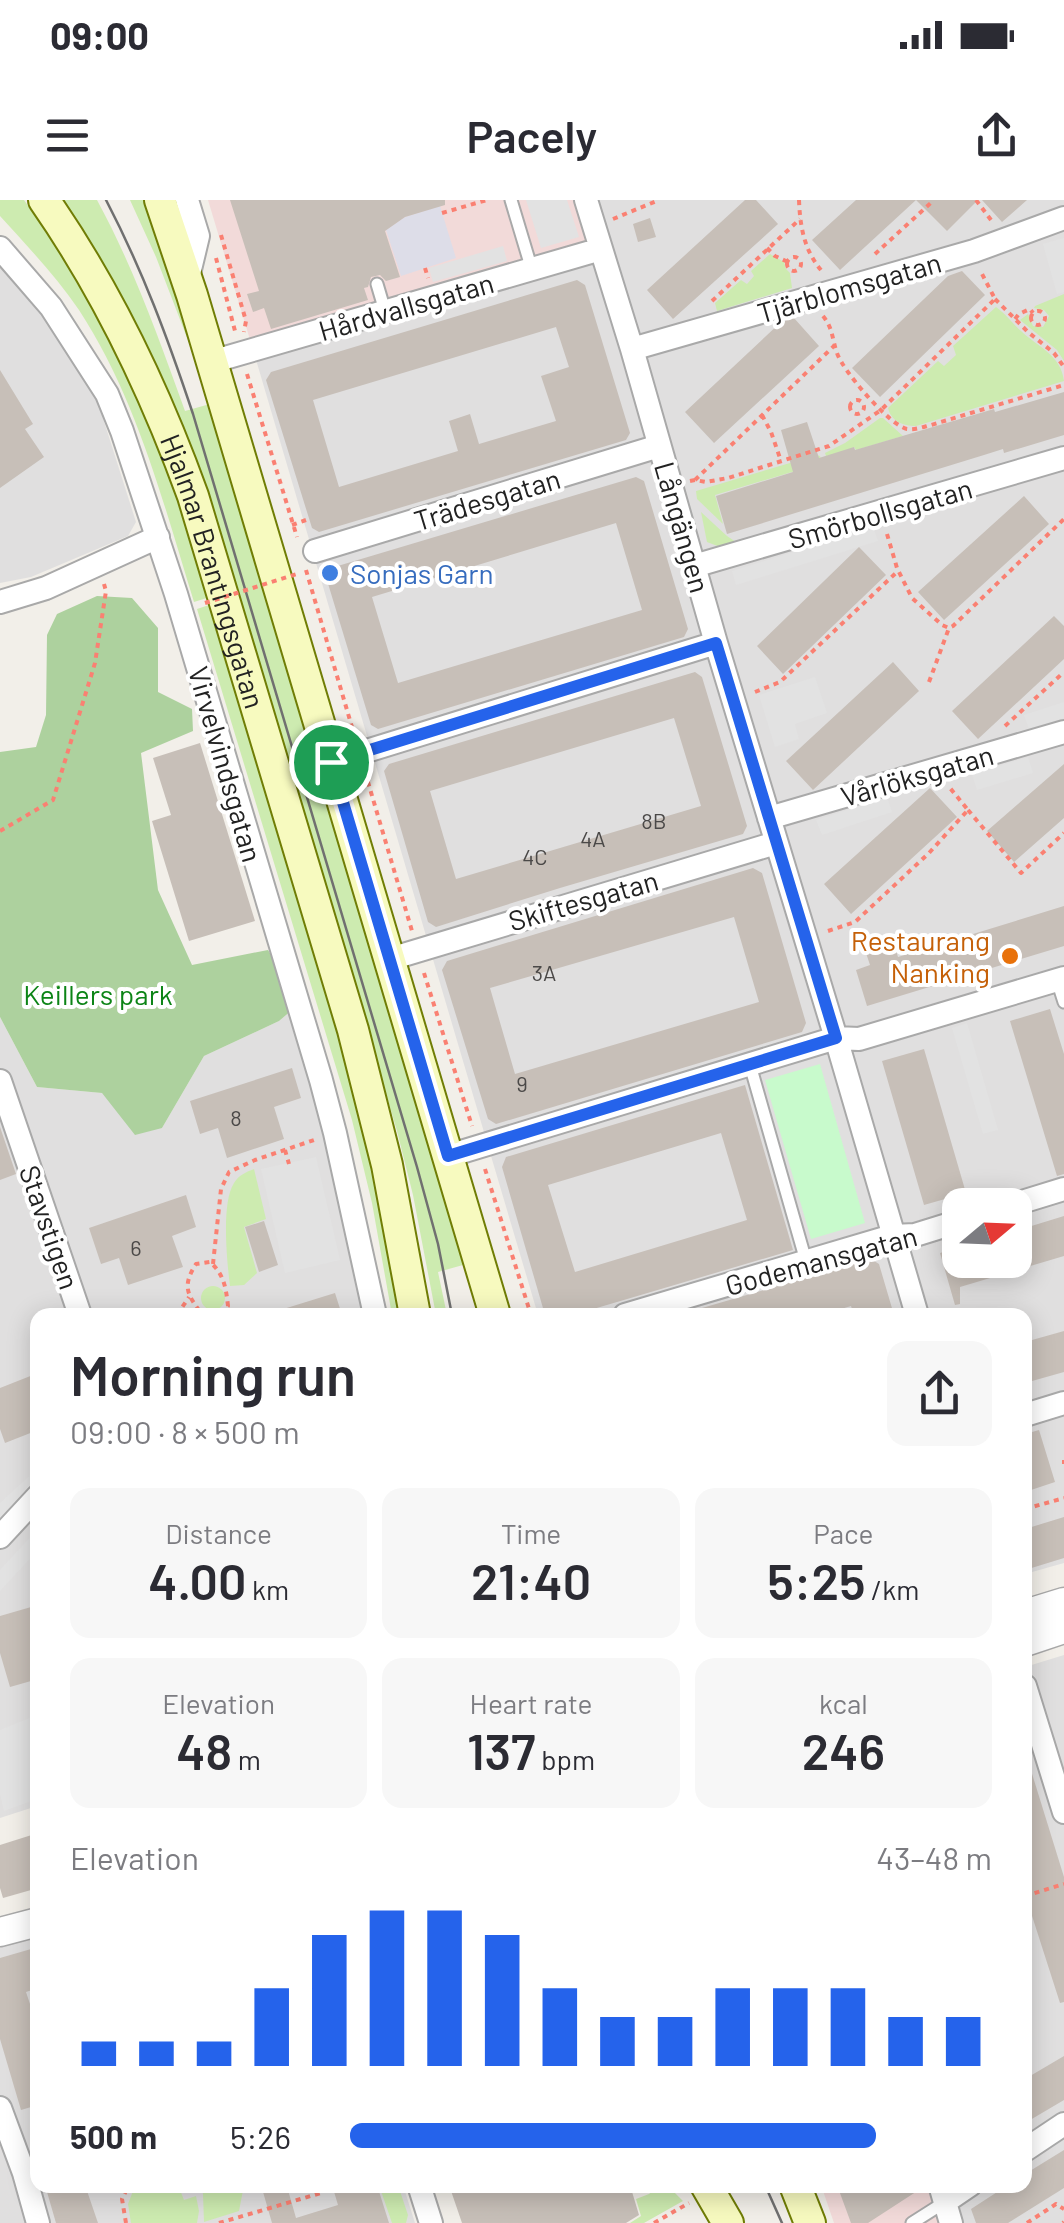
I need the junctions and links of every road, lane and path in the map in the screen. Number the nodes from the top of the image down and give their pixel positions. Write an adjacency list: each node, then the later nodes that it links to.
1 (44, 200): 97 (main road, Hjalmar Brantingsgatan)
2 (183, 200): 36 (main road, Hjalmar Brantingsgatan)
3 (487, 200): 9 (path)
4 (511, 200): 23 (lane)
5 (586, 200): 17 (street, Långängen)
6 (659, 200): 12 (path)
7 (799, 200): 10 (path)
8 (934, 200): 20 (path)
9 (445, 210)
10 (800, 218): 16 (path); 19 (path)
11 (1064, 218): 18 (street, Tjärblomsgatan)
12 (604, 222)
13 (221, 234): 29 (path)
14 (212, 247): 35 (path)
15 (0, 248): 53 (street, Virvelvindsgatan)
16 (768, 248): 21 (path); 32 (path)
17 (602, 249): 23 (street, Hårdvallsgatan); 34 (street, Långängen)
18 (974, 251): 26 (street, Tjärblomsgatan); 27 (path)
19 (813, 258): 22 (path); 24 (path)
20 (872, 258)
21 (788, 262): 22 (path); 22 (path)
22 (801, 262)
23 (532, 270): 28 (street, Hårdvallsgatan)
24 (827, 277)
25 (377, 284): 28 (lane)
26 (807, 299): 32 (street, Tjärblomsgatan); 33 (path)
27 (995, 299): 31 (path); 39 (path)
28 (385, 311): 35 (street, Hårdvallsgatan)
29 (243, 312)
30 (1033, 313): 31 (path)
31 (1015, 320): 37 (path)
32 (705, 328): 34 (street, Tjärblomsgatan)
33 (835, 345): 39 (path); 41 (path)
34 (632, 349): 43 (street, Långängen)
35 (241, 353): 36 (street, Hårdvallsgatan); 51 (path)
36 (211, 362): 68 (main road, Hjalmar Brantingsgatan)
37 (1064, 367)
38 (1064, 385): 39 (path)
39 (881, 410): 42 (path)
40 (852, 412): 42 (path)
41 (762, 415): 45 (path); 46 (path)
42 (854, 430): 45 (path)
43 (660, 446): 54 (street, Trädesgatan); 56 (street, Långängen)
44 (1064, 458): 48 (street, Smörbollsgatan)
45 (781, 461): 46 (path)
46 (695, 480): 47 (path)
47 (685, 483)
48 (880, 513): 56 (street, Smörbollsgatan); 57 (path)
49 (1064, 519): 61 (path)
50 (306, 520): 51 (path)
51 (293, 524): 52 (path); 54 (path)
52 (284, 528)
53 (158, 537): 55 (street); 81 (street, Virvelvindsgatan)
54 (305, 554)
55 (96, 564): 59 (street); 72 (path)
56 (694, 566): 62 (street, Långängen)
57 (898, 571): 61 (path); 65 (path)
58 (296, 572): 60 (path, bridge)
59 (0, 602)
60 (204, 604)
61 (949, 628): 64 (path)
62 (716, 643): 68 (street); 71 (street, Långängen)
63 (1064, 672): 67 (path)
64 (928, 682)
65 (746, 694)
66 (1064, 732): 67 (street, Vårlöksgatan)
67 (1002, 750): 69 (street, Vårlöksgatan)
68 (331, 762): 76 (main road, Hjalmar Brantingsgatan)
69 (936, 770): 70 (path); 71 (street, Vårlöksgatan)
70 (968, 810): 73 (path); 75 (path)
71 (769, 818): 74 (street, Långängen)
72 (0, 832)
73 (1064, 833)
74 (776, 842): 76 (street, Skiftesgatan); 78 (street, Långängen)
75 (819, 934)
76 (390, 959): 83 (main road, Hjalmar Brantingsgatan)
77 (1062, 987): 78 (street)
78 (836, 1038): 79 (street); 88 (street, Långängen)
79 (750, 1064): 83 (street); 89 (lane)
80 (0, 1082): 92 (street, Stavstigen)
81 (336, 1133): 82 (path); 96 (street, Virvelvindsgatan)
82 (285, 1150): 84 (path); 90 (path)
83 (448, 1156): 98 (main road, Hjalmar Brantingsgatan)
84 (288, 1164)
85 (1064, 1189): 86 (street)
86 (1032, 1199)
87 (942, 1227): 88 (street, Godemansgatan)
88 (892, 1236): 89 (street, Godemansgatan); 100 (street, Långängen)
89 (806, 1261): 99 (street, Godemansgatan)
90 (213, 1264): 91 (path); 95 (path)
91 (189, 1297): 93 (path); 94 (path)
92 (78, 1308)
93 (182, 1308)
94 (197, 1308)
95 (226, 1308)
96 (374, 1308)
97 (414, 1308)
98 (493, 1308)
99 (648, 1308)
100 (915, 1308)
101 (1064, 1403): 102 (street)
102 (1032, 1413)
103 (1064, 1498): 105 (path)
104 (30, 1504): 106 (street)
105 (1032, 1508)
106 (0, 1536)
107 (1064, 1602): 108 (street)
108 (1032, 1612)
109 (1064, 1629): 110 (street)
110 (1032, 1640)
111 (1032, 1709): 112 (street)
112 (1064, 1812)
113 (1064, 1884): 114 (path)
114 (1032, 1894)
115 (30, 1924): 116 (street)
116 (0, 1932)
117 (0, 2108): 120 (street)
118 (1064, 2124): 119 (street)
119 (1032, 2145)
120 (7, 2148): 128 (street)
121 (125, 2193): 129 (path)
122 (321, 2193): 130 (path)
123 (422, 2193): 131 (street)
124 (700, 2193): 132 (path); 133 (main road)
125 (798, 2193): 134 (main road)
126 (945, 2203): 135 (lane)
127 (1064, 2209): 136 (path)
128 (38, 2223)
129 (126, 2223)
130 (219, 2223)
131 (431, 2223)
132 (654, 2223)
133 (728, 2223)
134 (810, 2223)
135 (912, 2223)
136 (1027, 2223)

